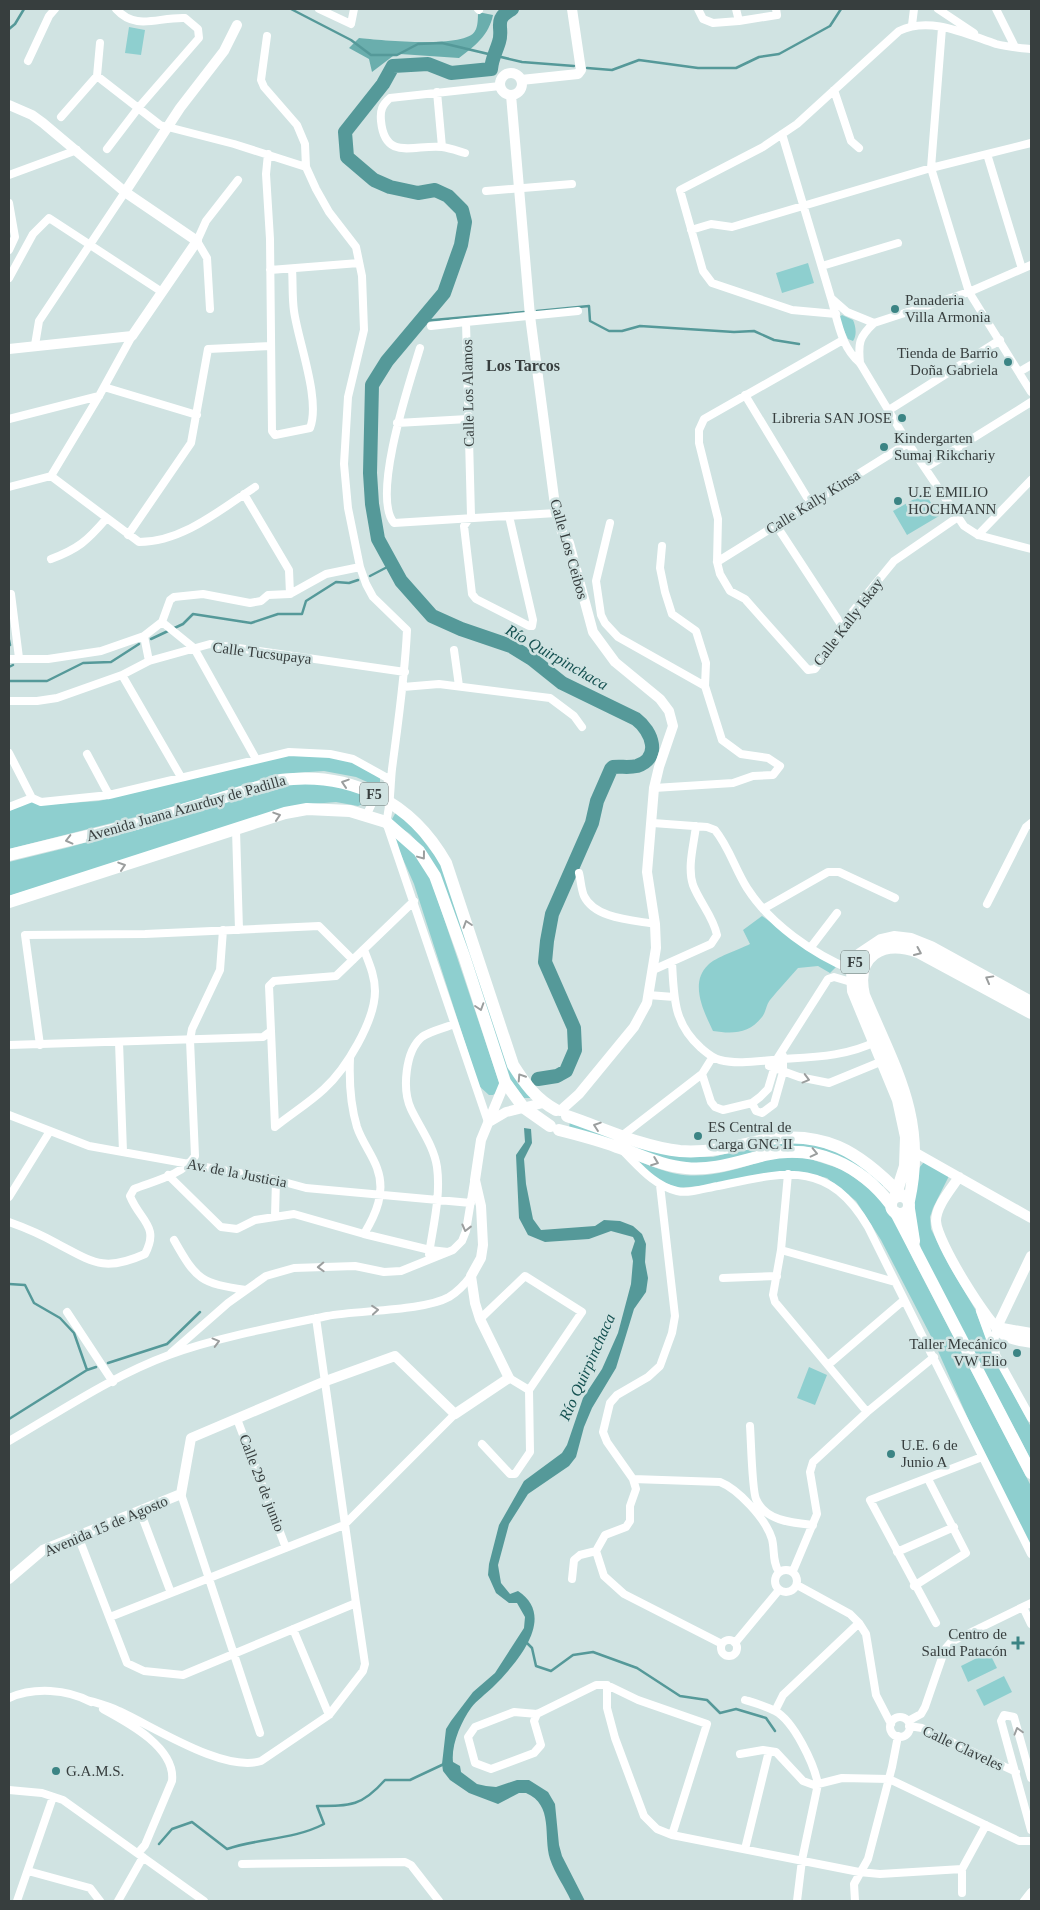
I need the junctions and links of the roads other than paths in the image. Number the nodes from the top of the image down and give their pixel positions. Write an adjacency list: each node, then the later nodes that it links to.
1 (55, 9): 21 (street)
2 (116, 9): 29 (street)
3 (319, 9): 4 (street)
4 (354, 9)
5 (572, 9): 23 (street)
6 (698, 9): 12 (street)
7 (736, 9): 12 (street)
8 (776, 9): 12 (street)
9 (914, 9): 14 (street)
10 (938, 9): 17 (street)
11 (996, 9): 19 (street)
12 (739, 21)
13 (237, 25): 31 (street)
14 (912, 25): 15 (street); 25 (street)
15 (942, 28): 17 (street); 42 (street)
16 (267, 36): 41 (street)
17 (984, 39): 19 (street)
18 (100, 43): 22 (street)
19 (1015, 47): 20 (street)
20 (1031, 49)
21 (28, 61)
22 (97, 76): 29 (street); 30 (street)
23 (521, 80): 24 (street); 27 (street)
24 (500, 86): 26 (street); 27 (street)
25 (834, 90): 32 (street); 35 (street)
26 (437, 92): 34 (street); 34 (street)
27 (511, 95): 46 (street, Calle Los Ceibos)
28 (9, 105): 36 (street)
29 (138, 107): 31 (street); 37 (street)
30 (61, 117)
31 (169, 128): 39 (street); 48 (street)
32 (782, 134): 50 (street); 51 (street)
33 (1031, 143): 40 (street)
34 (442, 147): 38 (street)
35 (859, 148)
36 (77, 150): 43 (street); 48 (street)
37 (107, 150)
38 (466, 153)
39 (268, 154): 41 (street); 61 (street)
40 (987, 154): 42 (street); 60 (street)
41 (306, 166): 56 (street)
42 (931, 168): 50 (street); 64 (street)
43 (9, 175)
44 (238, 180): 52 (street)
45 (572, 184): 46 (street)
46 (520, 188): 47 (street); 69 (street, Calle Los Ceibos)
47 (486, 191)
48 (125, 192): 52 (street); 54 (street)
49 (9, 204): 55 (street)
50 (804, 207): 51 (street); 58 (street)
51 (692, 230): 68 (street)
52 (197, 240): 63 (street); 66 (street)
53 (898, 243): 58 (street)
54 (90, 244): 62 (street); 63 (street); 76 (street)
55 (9, 250)
56 (359, 262): 59 (street); 114 (street)
57 (1031, 265): 60 (street)
58 (822, 266): 65 (street)
59 (292, 268): 61 (street); 77 (street)
60 (1022, 269): 64 (street)
61 (270, 270): 77 (street)
62 (9, 278)
63 (162, 292): 73 (street)
64 (969, 292): 71 (street); 75 (street)
65 (831, 298): 68 (street); 71 (street)
66 (210, 309)
67 (578, 311): 69 (street, Calle Los Alamos)
68 (836, 314): 74 (street)
69 (530, 316): 70 (street, Calle Los Alamos); 101 (street, Calle Los Ceibos)
70 (466, 322): 72 (street); 91 (street, Calle Los Alamos)
71 (874, 323): 80 (street)
72 (431, 326)
73 (132, 336): 76 (street); 83 (street)
74 (844, 340): 80 (street); 86 (street)
75 (1000, 340): 82 (street); 88 (street)
76 (35, 345): 79 (street)
77 (271, 346): 89 (street)
78 (420, 348): 92 (street)
79 (9, 349)
80 (860, 363): 88 (street)
81 (1031, 365): 82 (street)
82 (1019, 372): 84 (street)
83 (104, 387): 85 (street); 89 (street)
84 (1031, 392)
85 (99, 396): 90 (street); 95 (street)
86 (746, 396): 100 (street); 113 (street)
87 (1031, 402): 94 (street)
88 (889, 410): 93 (street)
89 (197, 415): 108 (street)
90 (9, 418)
91 (468, 419): 92 (street); 102 (street, Calle Los Alamos)
92 (397, 423): 102 (street)
93 (908, 443): 94 (street); 100 (street, Calle Kally Kinsa)
94 (925, 468): 104 (street)
95 (51, 476): 97 (street); 105 (street)
96 (1031, 480): 109 (street)
97 (9, 487)
98 (255, 487): 99 (street)
99 (244, 494): 108 (street); 116 (street)
100 (811, 504): 107 (street, Calle Kally Kinsa)
101 (556, 513): 103 (street); 137 (street, Calle Los Ceibos)
102 (471, 516): 103 (street); 103 (street, Calle Los Alamos)
103 (509, 516)
104 (958, 517): 109 (street); 118 (street, Calle Kally Iskay)
105 (106, 519): 108 (street); 112 (street)
106 (610, 523): 128 (street)
107 (776, 526): 113 (street, Calle Kally Kinsa); 118 (street)
108 (128, 535)
109 (978, 535): 111 (street)
110 (662, 546): 128 (street)
111 (1031, 549)
112 (51, 559)
113 (717, 562): 118 (street, Calle Kally Iskay)
114 (360, 567): 116 (street); 125 (street)
115 (10, 594): 122 (street)
116 (290, 594): 117 (street)
117 (165, 624): 119 (street); 120 (street)
118 (844, 629)
119 (144, 636): 122 (street); 124 (street)
120 (194, 648): 124 (street, Calle Tucsupaya); 125 (street, Calle Tucsupaya); 134 (street)
121 (454, 650): 127 (street)
122 (19, 658): 123 (street)
123 (9, 659)
124 (149, 661): 126 (street, Calle Tucsupaya)
125 (405, 672): 129 (street)
126 (122, 675): 130 (street, Calle Tucsupaya); 135 (street)
127 (459, 686): 129 (street); 131 (street)
128 (705, 686): 137 (street)
129 (403, 687): 136 (street)
130 (9, 701)
131 (582, 727)
132 (9, 753): 140 (street)
133 (87, 754): 138 (street)
134 (256, 759): 135 (street); 136 (street)
135 (181, 777): 138 (street)
136 (391, 780): 139 (street); 141 (street)
137 (654, 788): 145 (street, Calle Los Ceibos)
138 (109, 795): 140 (street)
139 (376, 795): 141 (main road, Avenida Juana Azurduy de Padilla / F5); 143 (street); 149 (main road, Avenida Juana Azurduy de Padilla / F5, one-way to 149)
140 (32, 798): 142 (street)
141 (391, 804): 144 (street); 187 (main road, Avenida Juana Azurduy de Padilla / F5, one-way to 141)
142 (9, 807)
143 (366, 816): 144 (main road, Avenida Juana Azurduy de Padilla / F5); 148 (main road, Avenida Juana Azurduy de Padilla / F5, one-way to 143)
144 (386, 822): 152 (street); 185 (main road, Avenida Juana Azurduy de Padilla / F5, one-way to 185)
145 (653, 823): 147 (street); 157 (street, Calle Los Ceibos)
146 (1031, 823): 154 (street)
147 (696, 826): 155 (street); 163 (street)
148 (236, 830): 153 (main road, Avenida Juana Azurduy de Padilla / F5, one-way to 148); 159 (street)
149 (9, 855)
150 (579, 873): 157 (street)
151 (895, 898): 155 (street)
152 (414, 901): 161 (street); 170 (street)
153 (9, 902)
154 (987, 904)
155 (763, 909): 160 (street)
156 (837, 913): 160 (street)
157 (655, 924): 164 (street, Calle Los Ceibos)
158 (223, 930): 159 (street); 172 (street); 176 (street)
159 (239, 930): 162 (street)
160 (811, 947): 165 (street)
161 (364, 950): 162 (street); 177 (street)
162 (353, 960): 171 (street)
163 (672, 962): 164 (street); 167 (street)
164 (654, 970): 166 (street, Calle Los Ceibos)
165 (852, 976): 168 (main road, F5, one-way to 165); 173 (main road, F5); 179 (street)
166 (648, 995): 167 (street); 186 (street, Calle Los Ceibos)
167 (674, 997): 178 (street)
168 (1031, 1002)
169 (1031, 1014): 173 (main road, F5, one-way to 169)
170 (454, 1024): 192 (street); 209 (street)
171 (271, 1032): 172 (street); 177 (street)
172 (190, 1040): 174 (street); 200 (street)
173 (878, 1041): 179 (street); 180 (main road, F5)
174 (120, 1042): 176 (street); 197 (street)
175 (9, 1045): 176 (street)
176 (40, 1045)
177 (350, 1058): 207 (street)
178 (712, 1058): 181 (street); 184 (street)
179 (780, 1059): 181 (street); 182 (street); 183 (street)
180 (886, 1059): 183 (street, one-way to 180); 198 (main road, F5)
181 (762, 1060): 182 (street)
182 (773, 1068): 183 (street); 188 (street)
183 (783, 1072): 188 (street)
184 (702, 1074): 188 (street); 195 (street)
185 (505, 1082): 189 (main road, Avenida Juana Azurduy de Padilla / F5); 192 (street)
186 (579, 1094): 190 (street, Calle Los Ceibos); 190 (street, Calle Los Ceibos)
187 (543, 1103): 189 (street); 190 (main road, Avenida Juana Azurduy de Padilla / F5)
188 (752, 1103)
189 (523, 1107): 192 (street); 193 (main road, Avenida Juana Azurduy de Padilla / F5)
190 (564, 1114): 193 (main road); 195 (main road, Avenida Juana Azurduy de Padilla / F5, one-way to 190)
191 (9, 1115): 194 (street, Av. de la Justicia)
192 (488, 1122): 205 (street)
193 (554, 1128): 196 (main road, Avenida Juana Azurduy de Padilla / F5)
194 (50, 1131): 197 (street, Av. de la Justicia); 208 (street)
195 (623, 1135): 199 (main road, Avenida Juana Azurduy de Padilla / F5)
196 (620, 1148): 206 (street); 210 (main road, Avenida Juana Azurduy de Padilla / F5, one-way to 210)
197 (123, 1152): 200 (street, Av. de la Justicia)
198 (909, 1157): 199 (main road); 203 (street); 210 (main road, F5)
199 (864, 1160): 210 (main road, Avenida Juana Azurduy de Padilla / F5)
200 (190, 1164): 202 (street); 204 (street, Av. de la Justicia)
201 (788, 1174): 206 (street); 218 (street); 225 (street)
202 (168, 1175): 212 (street); 214 (street)
203 (959, 1177): 213 (street); 228 (street)
204 (276, 1180): 207 (street, Av. de la Justicia); 212 (street)
205 (475, 1180): 211 (street); 222 (street)
206 (660, 1185): 252 (street)
207 (380, 1195): 209 (street, Av. de la Justicia); 215 (street)
208 (9, 1197)
209 (437, 1200): 211 (street, Av. de la Justicia); 217 (street)
210 (900, 1201): 251 (main road, Avenida Juana Azurduy de Padilla)
211 (471, 1203): 219 (street, one-way to 219)
212 (275, 1216): 215 (street)
213 (1031, 1218)
214 (9, 1222)
215 (364, 1234): 217 (street)
216 (174, 1240): 226 (street)
217 (430, 1250): 219 (street); 221 (street)
218 (781, 1250): 223 (street); 225 (street)
219 (450, 1252): 221 (street)
220 (1031, 1256): 232 (street)
221 (428, 1261): 226 (street, one-way to 226)
222 (471, 1276): 230 (street, one-way to 222); 231 (street)
223 (776, 1276): 224 (street); 238 (street)
224 (724, 1278)
225 (895, 1282): 227 (street)
226 (246, 1290): 235 (street)
227 (904, 1300): 237 (street); 238 (street)
228 (979, 1307): 232 (street); 236 (street)
229 (67, 1312): 240 (street)
230 (316, 1318): 235 (street, one-way to 230); 241 (street)
231 (480, 1319): 239 (street); 242 (street)
232 (997, 1327): 233 (street); 234 (street); 236 (street)
233 (1031, 1333)
234 (1031, 1343)
235 (169, 1355): 240 (street)
236 (996, 1355): 245 (street)
237 (934, 1357): 243 (street); 250 (street)
238 (828, 1365): 243 (street)
239 (509, 1378): 242 (street); 244 (street)
240 (112, 1382): 248 (street)
241 (323, 1382): 244 (street); 246 (street); 256 (street)
242 (530, 1390): 249 (street)
243 (867, 1412): 257 (street)
244 (456, 1414): 256 (street)
245 (1031, 1418)
246 (237, 1419): 254 (street); 260 (street, Calle 29 de junio)
247 (750, 1426): 257 (street)
248 (9, 1441)
249 (482, 1444)
250 (982, 1457): 253 (street); 263 (street)
251 (1031, 1473)
252 (633, 1479): 261 (street); 264 (street)
253 (928, 1479): 258 (street); 262 (street)
254 (181, 1494): 255 (street, Avenida 15 de Agosto); 266 (street)
255 (140, 1511): 259 (street, Avenida 15 de Agosto); 272 (street)
256 (344, 1525): 260 (street); 273 (street)
257 (813, 1525): 265 (street)
258 (954, 1527): 262 (street); 270 (street)
259 (78, 1536): 268 (street, Avenida 15 de Agosto); 276 (street)
260 (286, 1548): 266 (street)
261 (596, 1551): 267 (street); 282 (street)
262 (897, 1552): 270 (street)
263 (1031, 1554)
264 (779, 1572): 265 (street); 271 (street)
265 (793, 1572): 269 (street)
266 (209, 1578): 272 (street); 283 (street)
267 (572, 1578)
268 (9, 1579)
269 (797, 1585): 271 (street); 277 (street)
270 (914, 1586): 278 (street)
271 (779, 1590): 281 (street)
272 (170, 1593): 276 (street)
273 (356, 1603): 280 (street); 290 (street)
274 (1031, 1603): 275 (street)
275 (1023, 1607): 279 (street); 292 (street)
276 (110, 1617): 283 (street)
277 (859, 1623): 288 (street); 291 (street)
278 (936, 1623)
279 (1031, 1624)
280 (293, 1629): 283 (street); 290 (street)
281 (735, 1643): 282 (street); 282 (street)
282 (722, 1644)
283 (233, 1654): 293 (street)
284 (607, 1685): 289 (street); 305 (street); 305 (street)
285 (9, 1698): 286 (street)
286 (87, 1700): 290 (street); 308 (street)
287 (746, 1700): 288 (street)
288 (775, 1711): 300 (street)
289 (537, 1714): 289 (street)
290 (329, 1715)
291 (891, 1724): 292 (street); 294 (street)
292 (908, 1724): 294 (street); 297 (street, Calle Claveles)
293 (260, 1733)
294 (898, 1736): 299 (street)
295 (769, 1751): 296 (street); 300 (street); 307 (street)
296 (740, 1754)
297 (1016, 1772): 298 (street, one-way to 297); 304 (street)
298 (1031, 1778)
299 (889, 1779): 300 (street); 303 (street); 313 (street)
300 (818, 1784): 309 (street)
301 (9, 1790): 302 (street)
302 (53, 1797): 308 (street); 312 (street)
303 (986, 1825): 306 (street); 311 (street)
304 (1031, 1830)
305 (672, 1835): 307 (street)
306 (1031, 1842)
307 (745, 1849): 309 (street)
308 (140, 1855): 318 (street); 319 (street)
309 (802, 1860): 313 (street); 321 (street)
310 (242, 1864): 320 (street)
311 (962, 1869): 313 (street); 315 (street)
312 (28, 1870): 316 (street); 317 (street)
313 (860, 1872): 322 (street)
314 (1031, 1892): 323 (street)
315 (962, 1893)
316 (17, 1901)
317 (100, 1901)
318 (118, 1901)
319 (204, 1901)
320 (439, 1901)
321 (797, 1901)
322 (855, 1901)
323 (1024, 1901)

